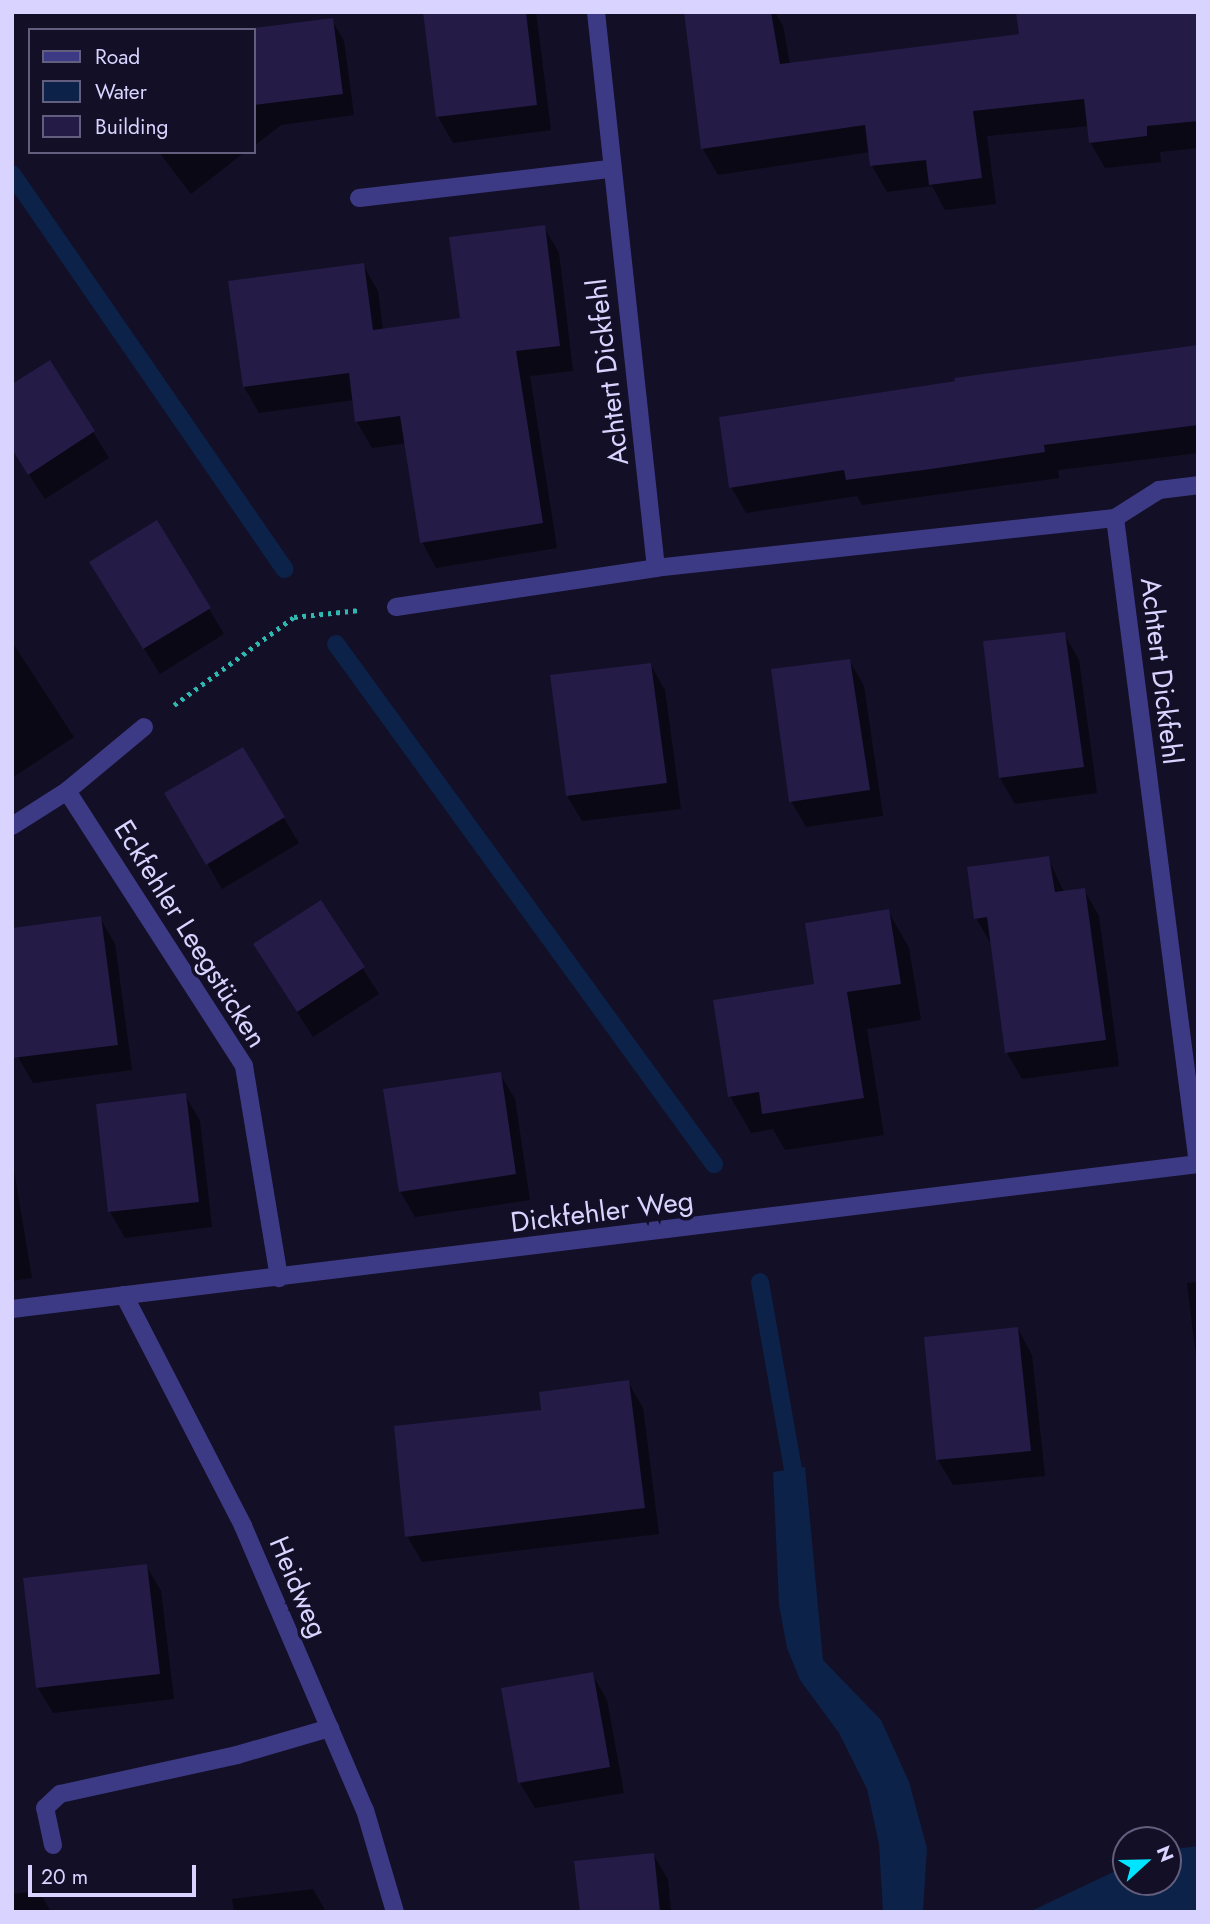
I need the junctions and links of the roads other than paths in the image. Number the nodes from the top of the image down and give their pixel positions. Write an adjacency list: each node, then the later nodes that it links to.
1 (596, 12): 2 (street, Achtert Dickfehl)
2 (611, 169): 3 (street); 6 (street, Achtert Dickfehl)
3 (359, 198)
4 (1198, 485): 5 (street)
5 (1115, 518): 6 (street); 11 (street, Achtert Dickfehl)
6 (656, 568): 7 (street)
7 (396, 607)
8 (144, 727): 9 (street)
9 (67, 791): 10 (street); 12 (street, Eckfehler Leegstücken)
10 (12, 826)
11 (1198, 1164): 12 (street, Dickfehler Weg)
12 (279, 1278): 13 (street, Dickfehler Weg)
13 (124, 1295): 14 (street, Dickfehler Weg); 15 (street, Heidweg)
14 (12, 1309)
15 (330, 1728): 16 (street); 17 (street, Heidweg)
16 (52, 1845)
17 (395, 1912)

